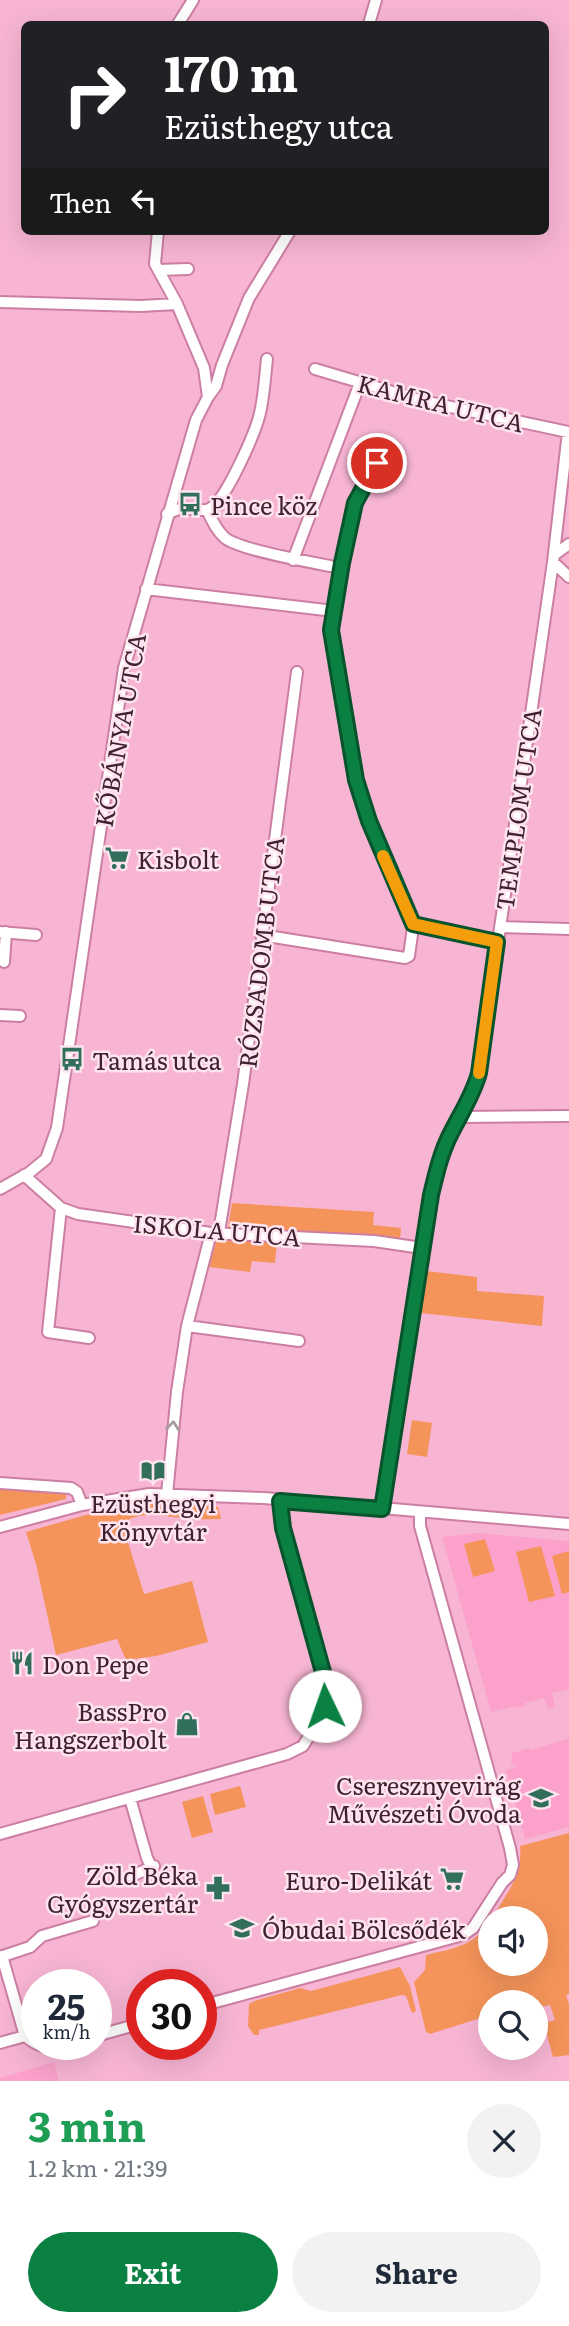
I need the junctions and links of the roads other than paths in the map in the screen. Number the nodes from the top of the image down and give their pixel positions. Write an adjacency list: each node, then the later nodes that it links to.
1 (193, 0): 3 (street)
2 (376, 0): 4 (street)
3 (180, 21)
4 (370, 21)
5 (158, 235): 8 (street)
6 (288, 235): 14 (street, KŐBÁNYA UTCA)
7 (188, 269): 8 (street)
8 (158, 270): 10 (street)
9 (0, 302): 10 (street)
10 (177, 304): 14 (street)
11 (267, 359): 17 (street)
12 (315, 369): 13 (street, KAMRA UTCA)
13 (360, 383): 15 (street, KAMRA UTCA); 21 (street)
14 (208, 397): 18 (street, KŐBÁNYA UTCA)
15 (568, 432): 20 (street, TEMPLOM UTCA)
16 (383, 444): 25 (street)
17 (207, 510): 18 (street); 21 (street)
18 (167, 514): 24 (street, KŐBÁNYA UTCA)
19 (569, 544): 20 (street)
20 (553, 558): 23 (street); 28 (street, TEMPLOM UTCA)
21 (293, 560): 22 (street)
22 (330, 566)
23 (569, 578)
24 (146, 589): 25 (street); 39 (street, KŐBÁNYA UTCA)
25 (334, 611): 27 (street)
26 (297, 672): 32 (street, RÓZSADOMB UTCA)
27 (413, 922): 32 (street); 33 (street)
28 (500, 928): 29 (street); 33 (street, TEMPLOM UTCA)
29 (569, 929)
30 (3, 932): 31 (street); 34 (street)
31 (36, 934)
32 (261, 935): 42 (street, RÓZSADOMB UTCA)
33 (497, 942): 38 (street, TEMPLOM UTCA)
34 (4, 962)
35 (0, 1014): 36 (street)
36 (20, 1016)
37 (569, 1116): 38 (street)
38 (460, 1117): 43 (street, TEMPLOM UTCA)
39 (24, 1175): 40 (street, KŐBÁNYA UTCA); 41 (street, ISKOLA UTCA)
40 (0, 1189)
41 (61, 1208): 42 (street, ISKOLA UTCA); 45 (street)
42 (215, 1232): 43 (street, ISKOLA UTCA); 44 (street, RÓZSADOMB UTCA)
43 (422, 1248): 51 (street, TEMPLOM UTCA)
44 (187, 1326): 46 (street); 48 (street, RÓZSADOMB UTCA, one-way to 44)
45 (89, 1338)
46 (299, 1341)
47 (0, 1483): 50 (street)
48 (167, 1494): 49 (street); 50 (street)
49 (280, 1501): 51 (street); 55 (street)
50 (82, 1505): 54 (street)
51 (382, 1509): 52 (street)
52 (420, 1512): 53 (street); 60 (street)
53 (569, 1524)
54 (0, 1527)
55 (130, 1798): 56 (street); 57 (street)
56 (0, 1834)
57 (132, 1876)
58 (93, 1921): 59 (street)
59 (1, 1956): 61 (street)
60 (217, 2002)
61 (21, 2025)
62 (21, 2037): 63 (street)
63 (0, 2043)

